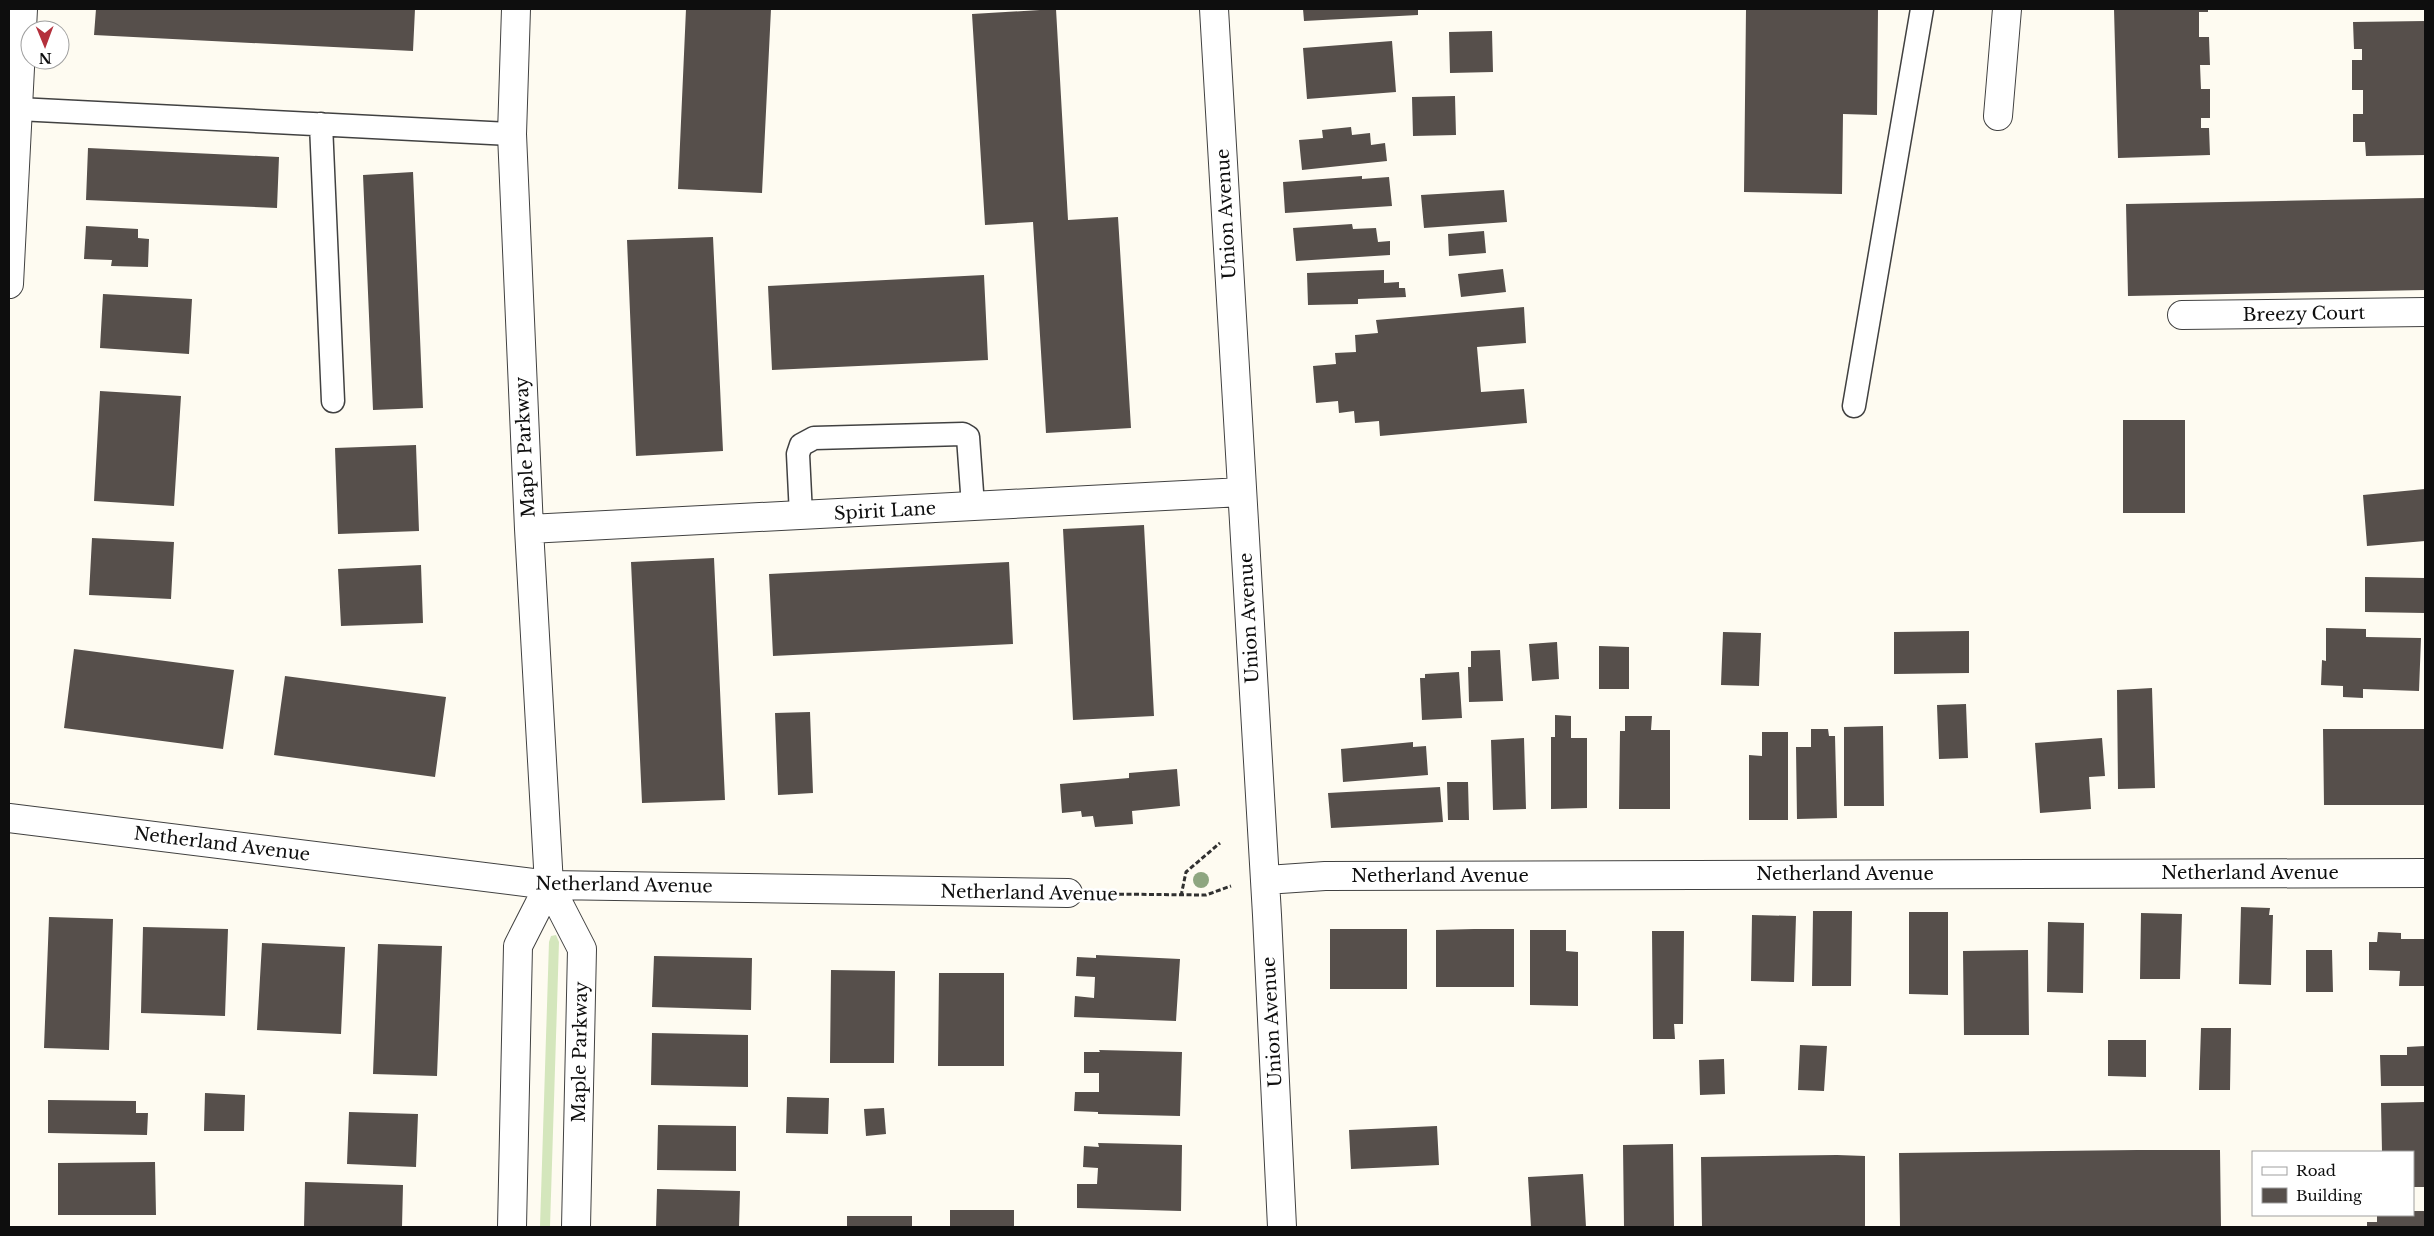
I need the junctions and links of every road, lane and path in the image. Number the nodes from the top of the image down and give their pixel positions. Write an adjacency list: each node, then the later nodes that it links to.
1 (23, 9): 6 (street)
2 (516, 9): 9 (street, Maple Parkway)
3 (1214, 9): 15 (street, Union Avenue)
4 (1922, 9): 14 (lane)
5 (2007, 9): 7 (street)
6 (18, 109): 8 (lane); 10 (street)
7 (1998, 116)
8 (322, 124): 9 (lane); 13 (lane)
9 (512, 134): 18 (street, Maple Parkway)
10 (9, 284)
11 (2425, 312): 12 (street, Breezy Court)
12 (2182, 315)
13 (333, 400)
14 (1854, 406)
15 (1242, 492): 16 (street, Spirit Lane); 22 (street, Union Avenue)
16 (973, 506): 17 (street, Spirit Lane); 17 (lane)
17 (801, 515): 18 (street, Spirit Lane)
18 (529, 529): 23 (street, Maple Parkway)
19 (9, 818): 23 (street, Netherland Avenue)
20 (1220, 843): 26 (path)
21 (2425, 873): 22 (street, Netherland Avenue)
22 (1265, 880): 29 (street, Union Avenue)
23 (549, 885): 25 (street, Netherland Avenue); 27 (street); 28 (street, Maple Parkway)
24 (1232, 886): 26 (path, Netherland Avenue)
25 (1068, 894): 26 (path, Netherland Avenue)
26 (1180, 896)
27 (512, 1227)
28 (576, 1227)
29 (1282, 1227)

